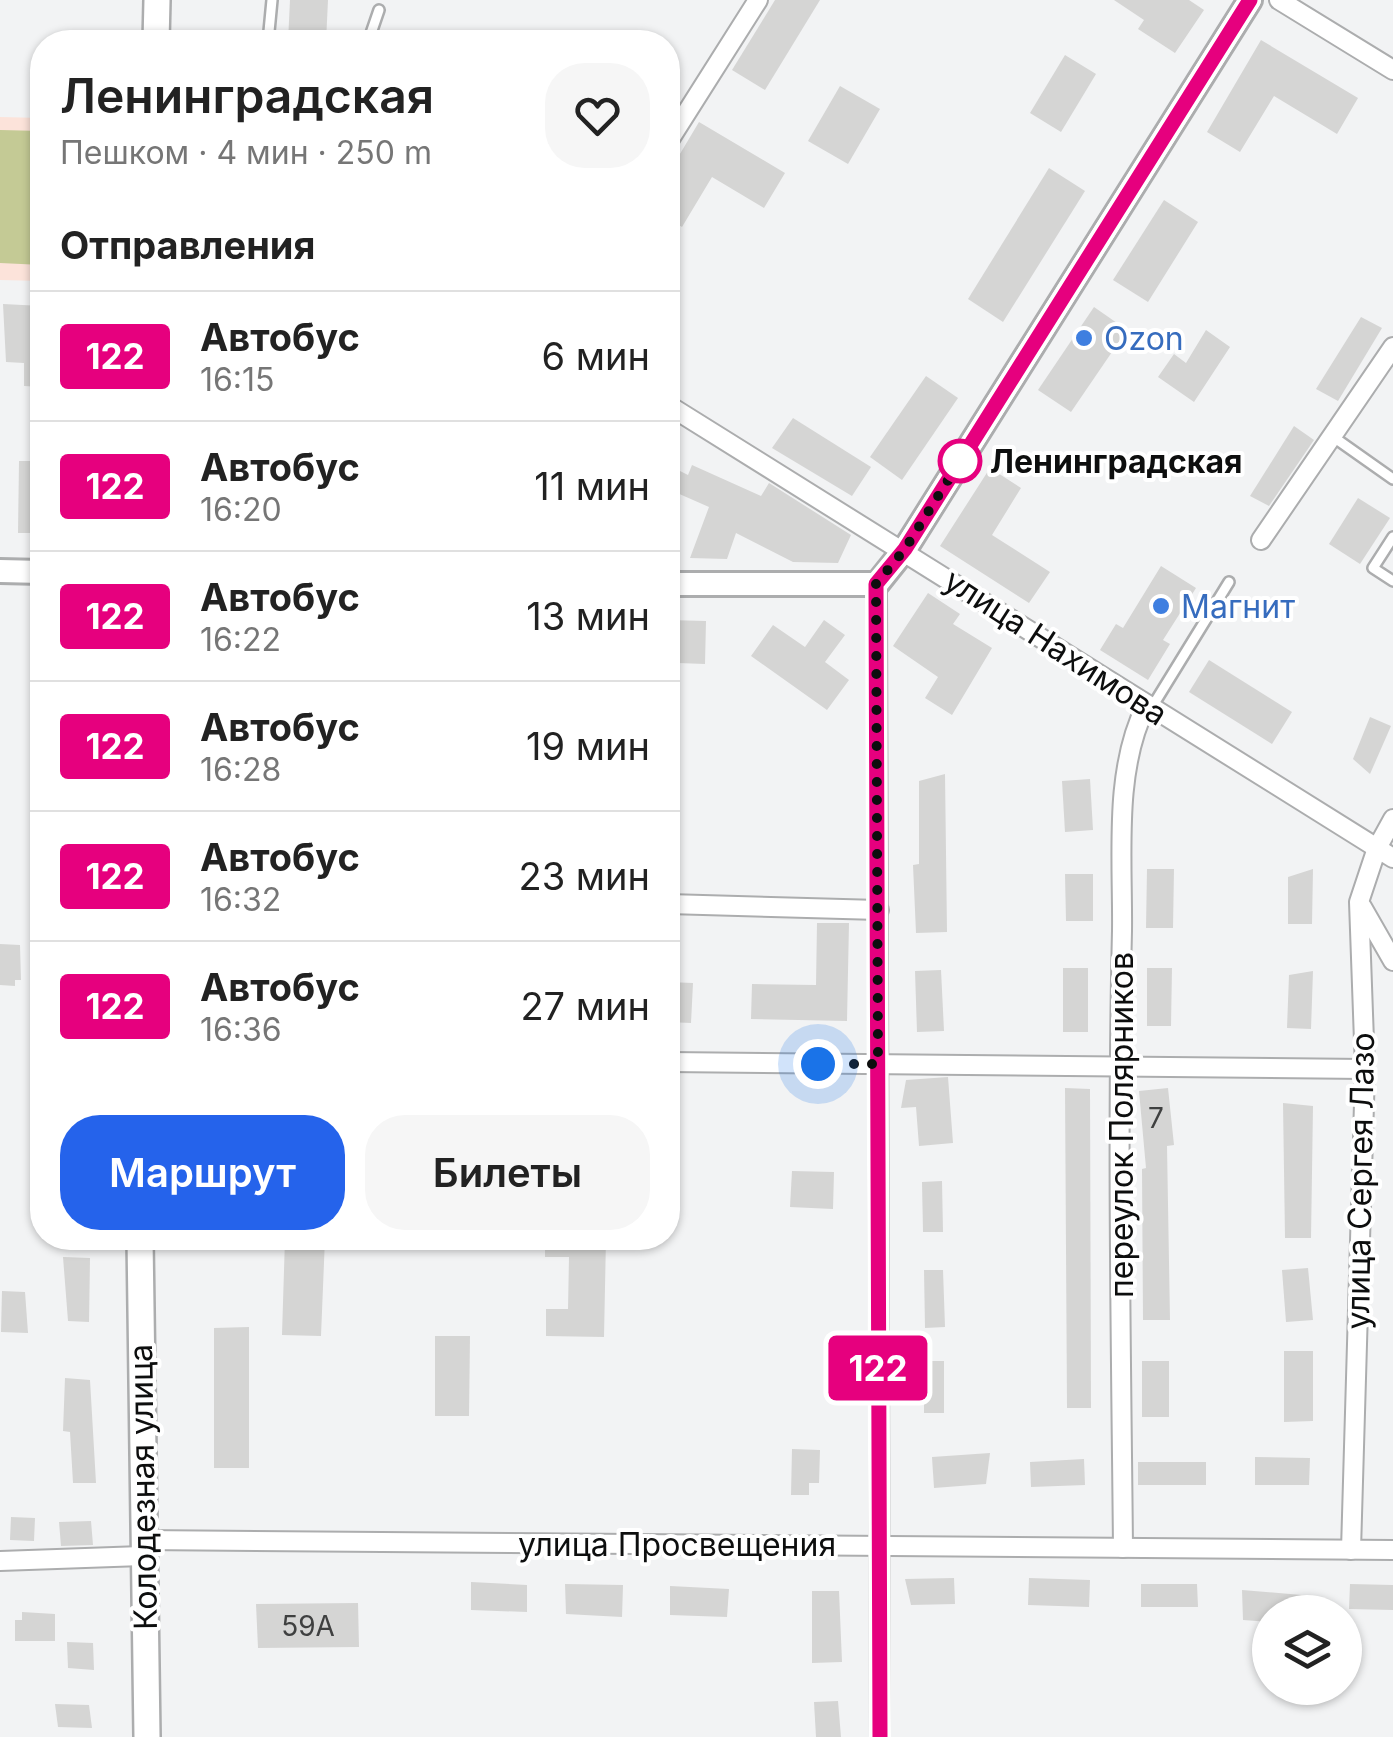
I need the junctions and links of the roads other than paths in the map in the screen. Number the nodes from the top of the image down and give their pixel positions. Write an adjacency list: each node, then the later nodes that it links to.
1 (157, 0): 7 (main road)
2 (272, 0): 8 (lane)
3 (758, 0): 11 (street)
4 (1250, 0): 18 (street)
5 (1279, 0): 10 (street)
6 (380, 10): 9 (lane)
7 (156, 30)
8 (269, 30)
9 (372, 30)
10 (1393, 70)
11 (680, 123)
12 (1393, 347): 14 (street)
13 (680, 412): 18 (street, улица Нахимова)
14 (1332, 436): 15 (lane); 17 (street)
15 (1393, 479)
16 (1393, 537): 21 (lane)
17 (1262, 540)
18 (905, 549): 24 (street); 25 (street, улица Нахимова)
19 (0, 571): 20 (street)
20 (30, 572)
21 (1393, 581)
22 (1229, 582): 25 (lane)
23 (680, 584): 24 (street)
24 (876, 584): 30 (street)
25 (1148, 708): 27 (street, улица Нахимова); 34 (street, переулок Полярников)
26 (1393, 819): 27 (street, улица Сергея Лазо)
27 (1385, 853): 28 (street, улица Сергея Лазо)
28 (1359, 902): 31 (street); 35 (street, улица Сергея Лазо)
29 (680, 904): 30 (street)
30 (879, 910): 33 (street)
31 (1393, 961)
32 (680, 1062): 33 (street)
33 (878, 1064): 34 (street); 37 (street)
34 (1118, 1066): 35 (street); 39 (street, переулок Полярников)
35 (1364, 1069): 40 (street, улица Сергея Лазо)
36 (140, 1250): 38 (main road, Колодезная улица)
37 (878, 1546): 38 (street, улица Просвещения); 39 (street, улица Просвещения); 44 (street)
38 (142, 1548): 42 (street, улица Просвещения); 43 (main road, Колодезная улица)
39 (1123, 1548): 40 (street, улица Просвещения)
40 (1351, 1550): 41 (street, улица Просвещения)
41 (1393, 1550)
42 (0, 1561)
43 (148, 1737)
44 (880, 1737)

